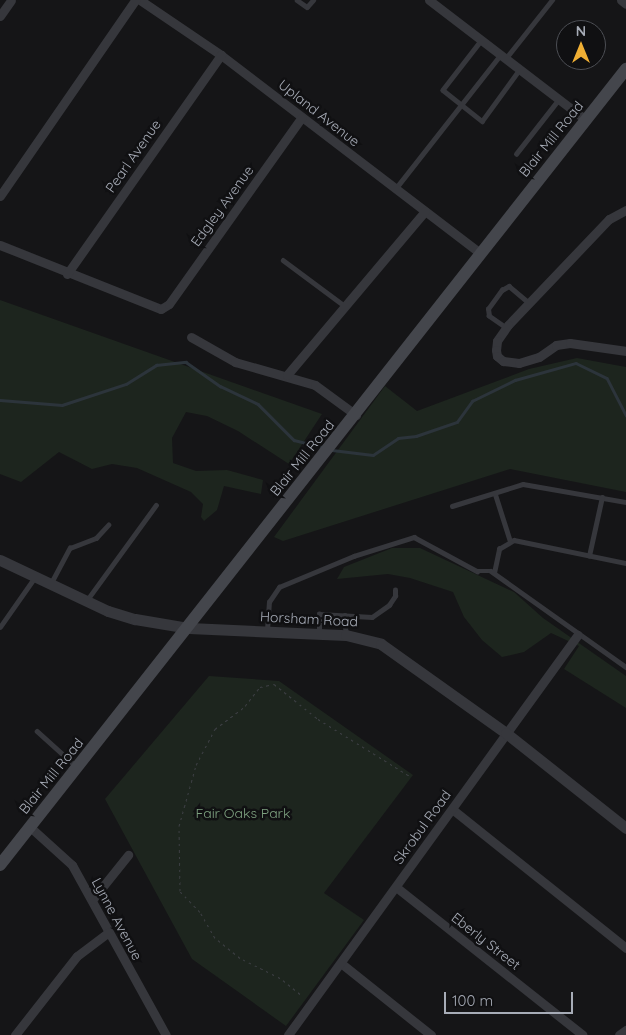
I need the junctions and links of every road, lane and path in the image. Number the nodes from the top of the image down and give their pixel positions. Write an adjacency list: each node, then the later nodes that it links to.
1 (11, 0): 10 (street)
2 (135, 0): 22 (street)
3 (140, 0): 12 (street, Upland Avenue)
4 (297, 0): 5 (lane)
5 (313, 0)
6 (429, 0): 11 (street)
7 (552, 0): 13 (lane)
8 (621, 0): 9 (street)
9 (626, 4)
10 (0, 16)
11 (482, 40): 13 (street); 17 (lane)
12 (221, 55): 18 (street, Upland Avenue); 28 (street, Pearl Avenue)
13 (503, 56): 14 (street); 17 (lane)
14 (520, 69): 16 (street); 17 (lane)
15 (626, 69): 19 (main road, Blair Mill Road)
16 (559, 99): 19 (street); 20 (lane)
17 (461, 104): 21 (lane)
18 (302, 117): 21 (street, Upland Avenue); 28 (street, Edgley Avenue)
19 (586, 120): 26 (main road, Blair Mill Road)
20 (516, 154)
21 (395, 189): 24 (street, Upland Avenue)
22 (0, 196)
23 (626, 210): 29 (street)
24 (425, 211): 26 (street, Upland Avenue); 30 (street)
25 (0, 245): 28 (street)
26 (479, 252): 35 (main road, Blair Mill Road)
27 (283, 260): 30 (lane)
28 (67, 274)
29 (529, 303): 31 (street); 31 (lane)
30 (345, 306): 34 (street)
31 (507, 327): 33 (street)
32 (191, 337): 34 (street)
33 (626, 351)
34 (287, 375): 35 (street)
35 (356, 415): 53 (main road, Blair Mill Road)
36 (495, 493): 37 (lane); 40 (lane); 42 (lane)
37 (602, 497): 38 (lane); 43 (lane)
38 (626, 502)
39 (156, 505): 50 (lane)
40 (452, 506)
41 (108, 525): 48 (lane)
42 (510, 540): 43 (lane); 46 (lane)
43 (589, 556): 45 (lane)
44 (0, 561): 47 (street, Horsham Road)
45 (626, 563)
46 (494, 573): 54 (lane); 57 (lane)
47 (35, 577): 48 (street, Horsham Road); 52 (lane)
48 (50, 584): 50 (street, Horsham Road)
49 (395, 590): 51 (lane)
50 (86, 601): 53 (street, Horsham Road)
51 (345, 615): 55 (lane); 56 (lane)
52 (0, 627)
53 (189, 628): 54 (street, Horsham Road); 61 (main road, Blair Mill Road)
54 (267, 632): 55 (street, Horsham Road)
55 (319, 633): 56 (street, Horsham Road)
56 (346, 635): 60 (street, Horsham Road)
57 (578, 635): 58 (lane); 60 (street, Skrobul Road)
58 (626, 667)
59 (37, 731): 61 (lane)
60 (506, 734): 63 (street, Skrobul Road); 65 (street, Horsham Road)
61 (78, 768): 64 (main road, Blair Mill Road)
62 (411, 777): 73 (path)
63 (452, 809): 68 (street, Skrobul Road); 71 (street)
64 (30, 827): 67 (main road, Blair Mill Road); 69 (street, Lynne Avenue)
65 (626, 828)
66 (128, 855): 69 (street)
67 (0, 865)
68 (396, 887): 72 (street, Skrobul Road); 79 (street, Eberly Street)
69 (92, 900): 70 (street, Lynne Avenue)
70 (108, 934): 75 (street); 76 (street, Lynne Avenue)
71 (626, 948)
72 (342, 964): 77 (street, Skrobul Road); 78 (street)
73 (300, 994)
74 (626, 1030): 80 (street)
75 (14, 1035)
76 (166, 1035)
77 (288, 1035)
78 (431, 1035)
79 (583, 1035)
80 (619, 1035)

